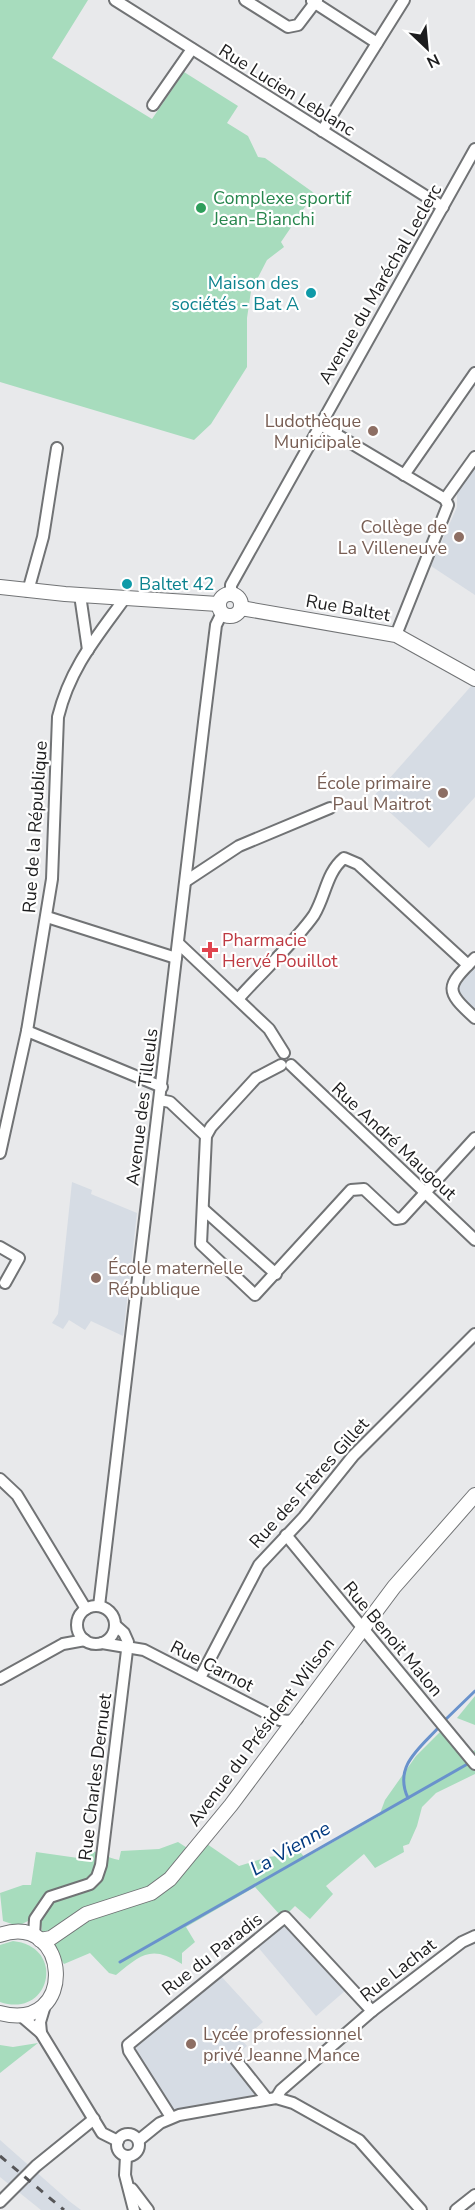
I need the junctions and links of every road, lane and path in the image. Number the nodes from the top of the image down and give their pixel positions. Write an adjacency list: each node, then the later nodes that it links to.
1 (115, 0): 6 (street, Rue Lucien Leblanc)
2 (245, 0): 4 (street)
3 (404, 0): 5 (street)
4 (314, 1): 5 (street)
5 (377, 43): 8 (street)
6 (192, 49): 7 (street); 8 (street, Rue Lucien Leblanc)
7 (153, 105)
8 (321, 131): 10 (street, Rue Lucien Leblanc)
9 (475, 149): 10 (street, Avenue du Maréchal Leclerc)
10 (443, 207): 12 (street, Avenue du Maréchal Leclerc)
11 (475, 373): 15 (street)
12 (319, 424): 15 (street); 18 (street, Avenue du Maréchal Leclerc)
13 (57, 448): 19 (street)
14 (475, 457): 16 (street)
15 (404, 475): 16 (street)
16 (445, 499): 24 (street)
17 (0, 587): 19 (street)
18 (231, 589): 22 (street); 23 (street)
19 (28, 591): 20 (street)
20 (80, 596): 21 (street); 25 (street)
21 (125, 598): 23 (street); 25 (street, Rue de la République)
22 (241, 608): 23 (street); 24 (street, Rue Baltet)
23 (220, 609): 28 (street, Avenue des Tilleuls)
24 (396, 635): 26 (street, Rue Baltet)
25 (87, 650): 29 (street, Rue de la République)
26 (475, 679)
27 (330, 808): 28 (street)
28 (186, 881): 30 (street, Avenue des Tilleuls)
29 (47, 917): 31 (street); 35 (street, Rue de la République)
30 (178, 944): 31 (street, Avenue des Tilleuls); 33 (street)
31 (176, 958): 37 (street, Avenue des Tilleuls)
32 (472, 962): 33 (street); 34 (street)
33 (238, 998): 36 (street, Rue André Maugout)
34 (475, 1018)
35 (27, 1031): 37 (street); 39 (street, Rue de la République)
36 (286, 1065): 40 (street); 43 (street, Rue André Maugout)
37 (162, 1086): 38 (street, Avenue des Tilleuls)
38 (160, 1100): 40 (street); 53 (street, Avenue des Tilleuls)
39 (4, 1121): 42 (street, Rue de la République)
40 (206, 1136): 44 (street)
41 (475, 1138): 43 (street)
42 (0, 1153)
43 (428, 1193): 45 (street, Rue André Maugout); 47 (street)
44 (203, 1209): 47 (street); 47 (street)
45 (475, 1240)
46 (0, 1247): 48 (street)
47 (276, 1274)
48 (5, 1283)
49 (475, 1334): 52 (street, Rue des Frères Gillet)
50 (0, 1479): 54 (street)
51 (475, 1495): 57 (street, Avenue du Président Wilson)
52 (286, 1535): 57 (street, Rue Benoit Malon); 62 (street, Rue des Frères Gillet)
53 (99, 1606): 54 (street); 56 (street)
54 (86, 1609): 55 (street)
55 (77, 1624): 58 (street); 60 (street)
56 (115, 1626): 59 (street); 61 (street)
57 (363, 1629): 64 (street, Avenue du Président Wilson); 67 (street, Rue Benoit Malon)
58 (85, 1640): 59 (street); 60 (street)
59 (102, 1643): 61 (street, Rue Carnot)
60 (63, 1644): 63 (street)
61 (128, 1648): 62 (street, Rue Carnot); 71 (street, Rue Charles Dernuet)
62 (200, 1678): 65 (street, Rue Carnot)
63 (0, 1679)
64 (297, 1719): 65 (street); 66 (street, Avenue du Président Wilson)
65 (280, 1720): 66 (street)
66 (286, 1733): 71 (street, Avenue du Président Wilson)
67 (472, 1761)
68 (0, 1922): 69 (street)
69 (6, 1934): 71 (street)
70 (475, 1936): 73 (street, Rue Lachat)
71 (37, 1938): 72 (street)
72 (46, 2002): 74 (street); 75 (street)
73 (372, 2011): 77 (street, Rue Lachat); 78 (street, Rue du Paradis)
74 (8, 2016): 75 (street)
75 (41, 2033): 79 (street)
76 (236, 2060): 77 (street)
77 (271, 2099): 78 (street); 88 (street)
78 (171, 2117): 80 (street)
79 (94, 2119): 81 (street); 85 (street)
80 (138, 2140): 81 (street); 82 (street)
81 (118, 2141): 82 (street)
82 (126, 2156): 83 (street)
83 (126, 2179): 86 (street); 87 (street)
84 (475, 2195): 89 (street)
85 (0, 2202)
86 (134, 2210)
87 (148, 2210)
88 (421, 2210)
89 (456, 2210)

